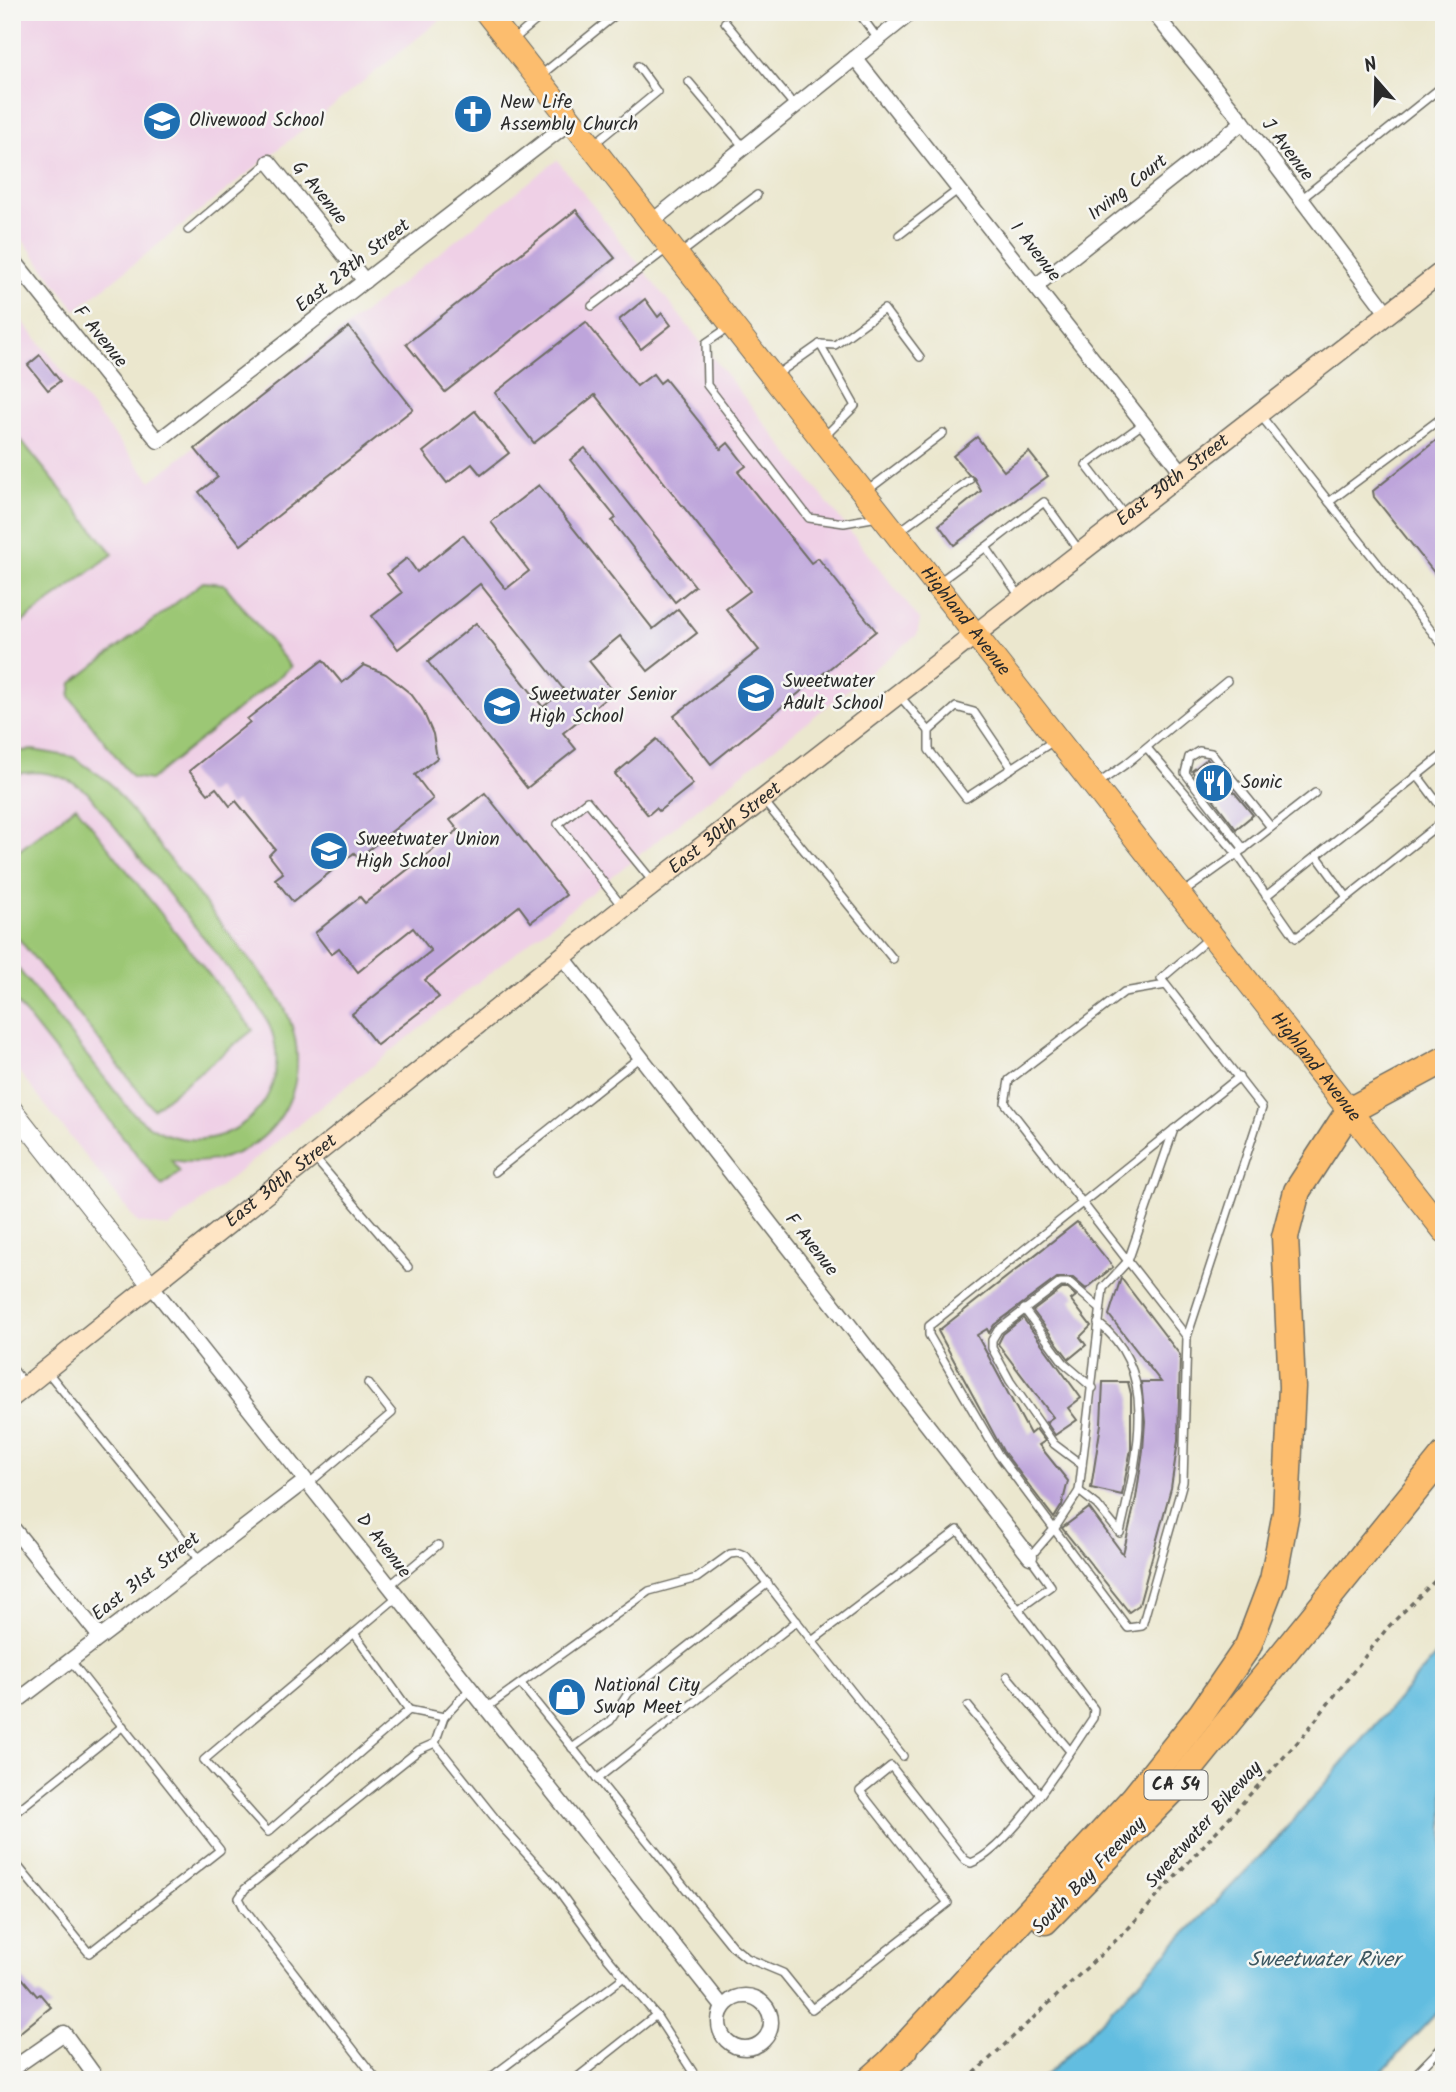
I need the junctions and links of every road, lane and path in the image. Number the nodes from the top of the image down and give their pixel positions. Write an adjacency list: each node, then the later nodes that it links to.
1 (486, 12): 9 (main road, Highland Avenue)
2 (546, 12): 9 (lane)
3 (619, 12): 12 (lane)
4 (858, 12): 8 (lane)
5 (912, 12): 8 (street)
6 (1153, 12): 17 (street, J Avenue)
7 (725, 22): 15 (lane)
8 (878, 39): 10 (street)
9 (510, 42): 12 (main road, Highland Avenue)
10 (855, 58): 15 (street); 21 (street, I Avenue)
11 (638, 66): 19 (lane)
12 (538, 78): 16 (main road, Highland Avenue)
13 (689, 82): 18 (lane)
14 (1444, 85): 23 (lane)
15 (794, 105): 18 (street)
16 (571, 121): 19 (main road, Highland Avenue); 30 (street, East 28th Street)
17 (1243, 122): 23 (street, J Avenue); 31 (street, Irving Court)
18 (743, 145): 24 (street)
19 (590, 146): 24 (main road, Highland Avenue)
20 (269, 162): 25 (lane); 30 (street, G Avenue)
21 (960, 188): 26 (lane); 31 (street, I Avenue)
22 (757, 195): 27 (lane)
23 (1300, 200): 33 (street, J Avenue)
24 (650, 223): 27 (main road, Highland Avenue)
25 (188, 230)
26 (899, 235)
27 (673, 252): 32 (lane); 34 (main road, Highland Avenue)
28 (12, 258): 43 (street, F Avenue)
29 (1444, 270): 33 (main road, East 30th Street)
30 (365, 281): 43 (street, East 28th Street)
31 (1037, 285): 40 (street, I Avenue)
32 (592, 306)
33 (1388, 314): 38 (main road, East 30th Street)
34 (732, 326): 37 (main road, Highland Avenue); 49 (lane)
35 (820, 344): 36 (lane); 37 (lane); 42 (lane)
36 (920, 357)
37 (773, 377): 42 (main road, Highland Avenue)
38 (1258, 413): 44 (main road, East 30th Street); 47 (lane)
39 (1444, 416): 47 (lane)
40 (1144, 423): 44 (street, I Avenue); 48 (lane)
41 (943, 433): 46 (lane)
42 (822, 439): 46 (main road, Highland Avenue)
43 (158, 440)
44 (1182, 472): 48 (main road, East 30th Street)
45 (969, 480): 49 (lane)
46 (864, 492): 49 (main road, Highland Avenue)
47 (1329, 502): 55 (lane)
48 (1126, 517): 51 (main road, East 30th Street)
49 (890, 524): 52 (main road, Highland Avenue)
50 (986, 547): 51 (lane); 52 (lane); 53 (lane)
51 (1081, 552): 53 (main road, East 30th Street)
52 (937, 584): 54 (main road, Highland Avenue)
53 (1021, 599): 54 (main road, East 30th Street)
54 (978, 634): 57 (main road, East 30th Street); 59 (main road, Highland Avenue)
55 (1444, 647)
56 (1227, 681): 60 (lane)
57 (899, 694): 58 (lane); 66 (main road, East 30th Street)
58 (929, 730): 62 (lane); 62 (lane)
59 (1058, 738): 62 (lane); 64 (main road, Highland Avenue)
60 (1147, 748): 64 (lane); 70 (lane)
61 (1444, 754): 63 (lane)
62 (1012, 768)
63 (1417, 775): 67 (lane); 71 (lane)
64 (1095, 785): 73 (main road, Highland Avenue)
65 (1315, 793): 69 (lane)
66 (762, 799): 72 (main road, East 30th Street); 79 (lane)
67 (1444, 811)
68 (1444, 820): 75 (lane)
69 (1271, 827): 70 (lane); 70 (lane)
70 (1240, 852): 73 (lane); 74 (lane)
71 (1317, 856): 74 (lane); 75 (lane)
72 (654, 884): 76 (main road, East 30th Street); 76 (lane)
73 (1180, 894): 77 (main road, Highland Avenue)
74 (1266, 896): 75 (lane)
75 (1348, 897)
76 (623, 908): 78 (main road, East 30th Street)
77 (1212, 936): 80 (lane); 85 (main road, Highland Avenue)
78 (562, 956): 81 (street, F Avenue); 87 (main road, East 30th Street)
79 (893, 958)
80 (1166, 985): 83 (lane); 89 (lane)
81 (640, 1057): 88 (lane); 110 (street, F Avenue)
82 (1444, 1060): 85 (highway)
83 (1239, 1077): 86 (lane); 97 (lane)
84 (12, 1108): 93 (street, D Avenue)
85 (1349, 1111): 90 (main road, Highland Avenue); 142 (highway)
86 (1174, 1128): 89 (lane); 91 (lane)
87 (313, 1155): 92 (lane); 93 (main road, East 30th Street)
88 (495, 1172)
89 (1082, 1201): 91 (lane); 108 (lane)
90 (1444, 1231)
91 (1128, 1261): 94 (lane); 97 (lane)
92 (408, 1267)
93 (151, 1285): 99 (main road, East 30th Street); 105 (street, D Avenue)
94 (1098, 1308): 95 (lane); 96 (lane)
95 (1024, 1309): 101 (lane); 104 (lane)
96 (1098, 1323): 101 (lane); 106 (lane)
97 (1188, 1337): 108 (lane)
98 (12, 1368): 102 (lane)
99 (46, 1370): 102 (main road, East 30th Street); 111 (lane)
100 (368, 1383): 105 (lane)
101 (1093, 1388): 104 (lane)
102 (19, 1391)
103 (1444, 1455): 142 (highway, South Bay Freeway / CA 54)
104 (1082, 1465): 106 (lane)
105 (306, 1482): 111 (street, East 31st Street); 114 (street, D Avenue)
106 (1079, 1490): 108 (lane)
107 (12, 1527): 118 (street)
108 (1055, 1528): 110 (lane)
109 (438, 1545): 114 (lane)
110 (1030, 1558): 115 (lane)
111 (200, 1560): 118 (street, East 31st Street)
112 (1444, 1572): 150 (path, Sweetwater Bikeway)
113 (768, 1583): 116 (lane); 122 (lane); 131 (lane)
114 (393, 1592): 117 (lane); 123 (street, D Avenue)
115 (1019, 1609): 119 (lane); 132 (lane)
116 (797, 1621): 119 (lane); 134 (lane)
117 (354, 1633): 127 (lane); 127 (lane)
118 (100, 1637): 120 (street, East 31st Street)
119 (812, 1641): 133 (lane)
120 (71, 1660): 124 (street, East 31st Street); 129 (lane)
121 (1007, 1676): 132 (lane)
122 (521, 1684): 126 (lane); 131 (lane)
123 (470, 1689): 126 (street, D Avenue); 128 (lane)
124 (12, 1705)
125 (968, 1706): 135 (lane)
126 (485, 1709): 139 (street, D Avenue)
127 (409, 1710): 128 (lane)
128 (444, 1717): 130 (lane)
129 (122, 1726): 136 (lane); 137 (lane)
130 (435, 1743): 138 (lane); 145 (lane)
131 (572, 1748): 134 (lane)
132 (1070, 1751): 135 (lane)
133 (903, 1756)
134 (597, 1779): 135 (lane)
135 (1039, 1793)
136 (12, 1815)
137 (12, 1858)
138 (624, 1977): 140 (lane); 146 (lane)
139 (723, 2007)
140 (656, 2015): 147 (lane); 148 (lane)
141 (1444, 2045): 151 (lane)
142 (892, 2060): 149 (highway, South Bay Freeway / CA 54)
143 (12, 2069): 144 (street)
144 (98, 2080)
145 (377, 2080)
146 (486, 2080)
147 (574, 2080)
148 (698, 2080)
149 (870, 2080)
150 (967, 2080)
151 (1410, 2080)

